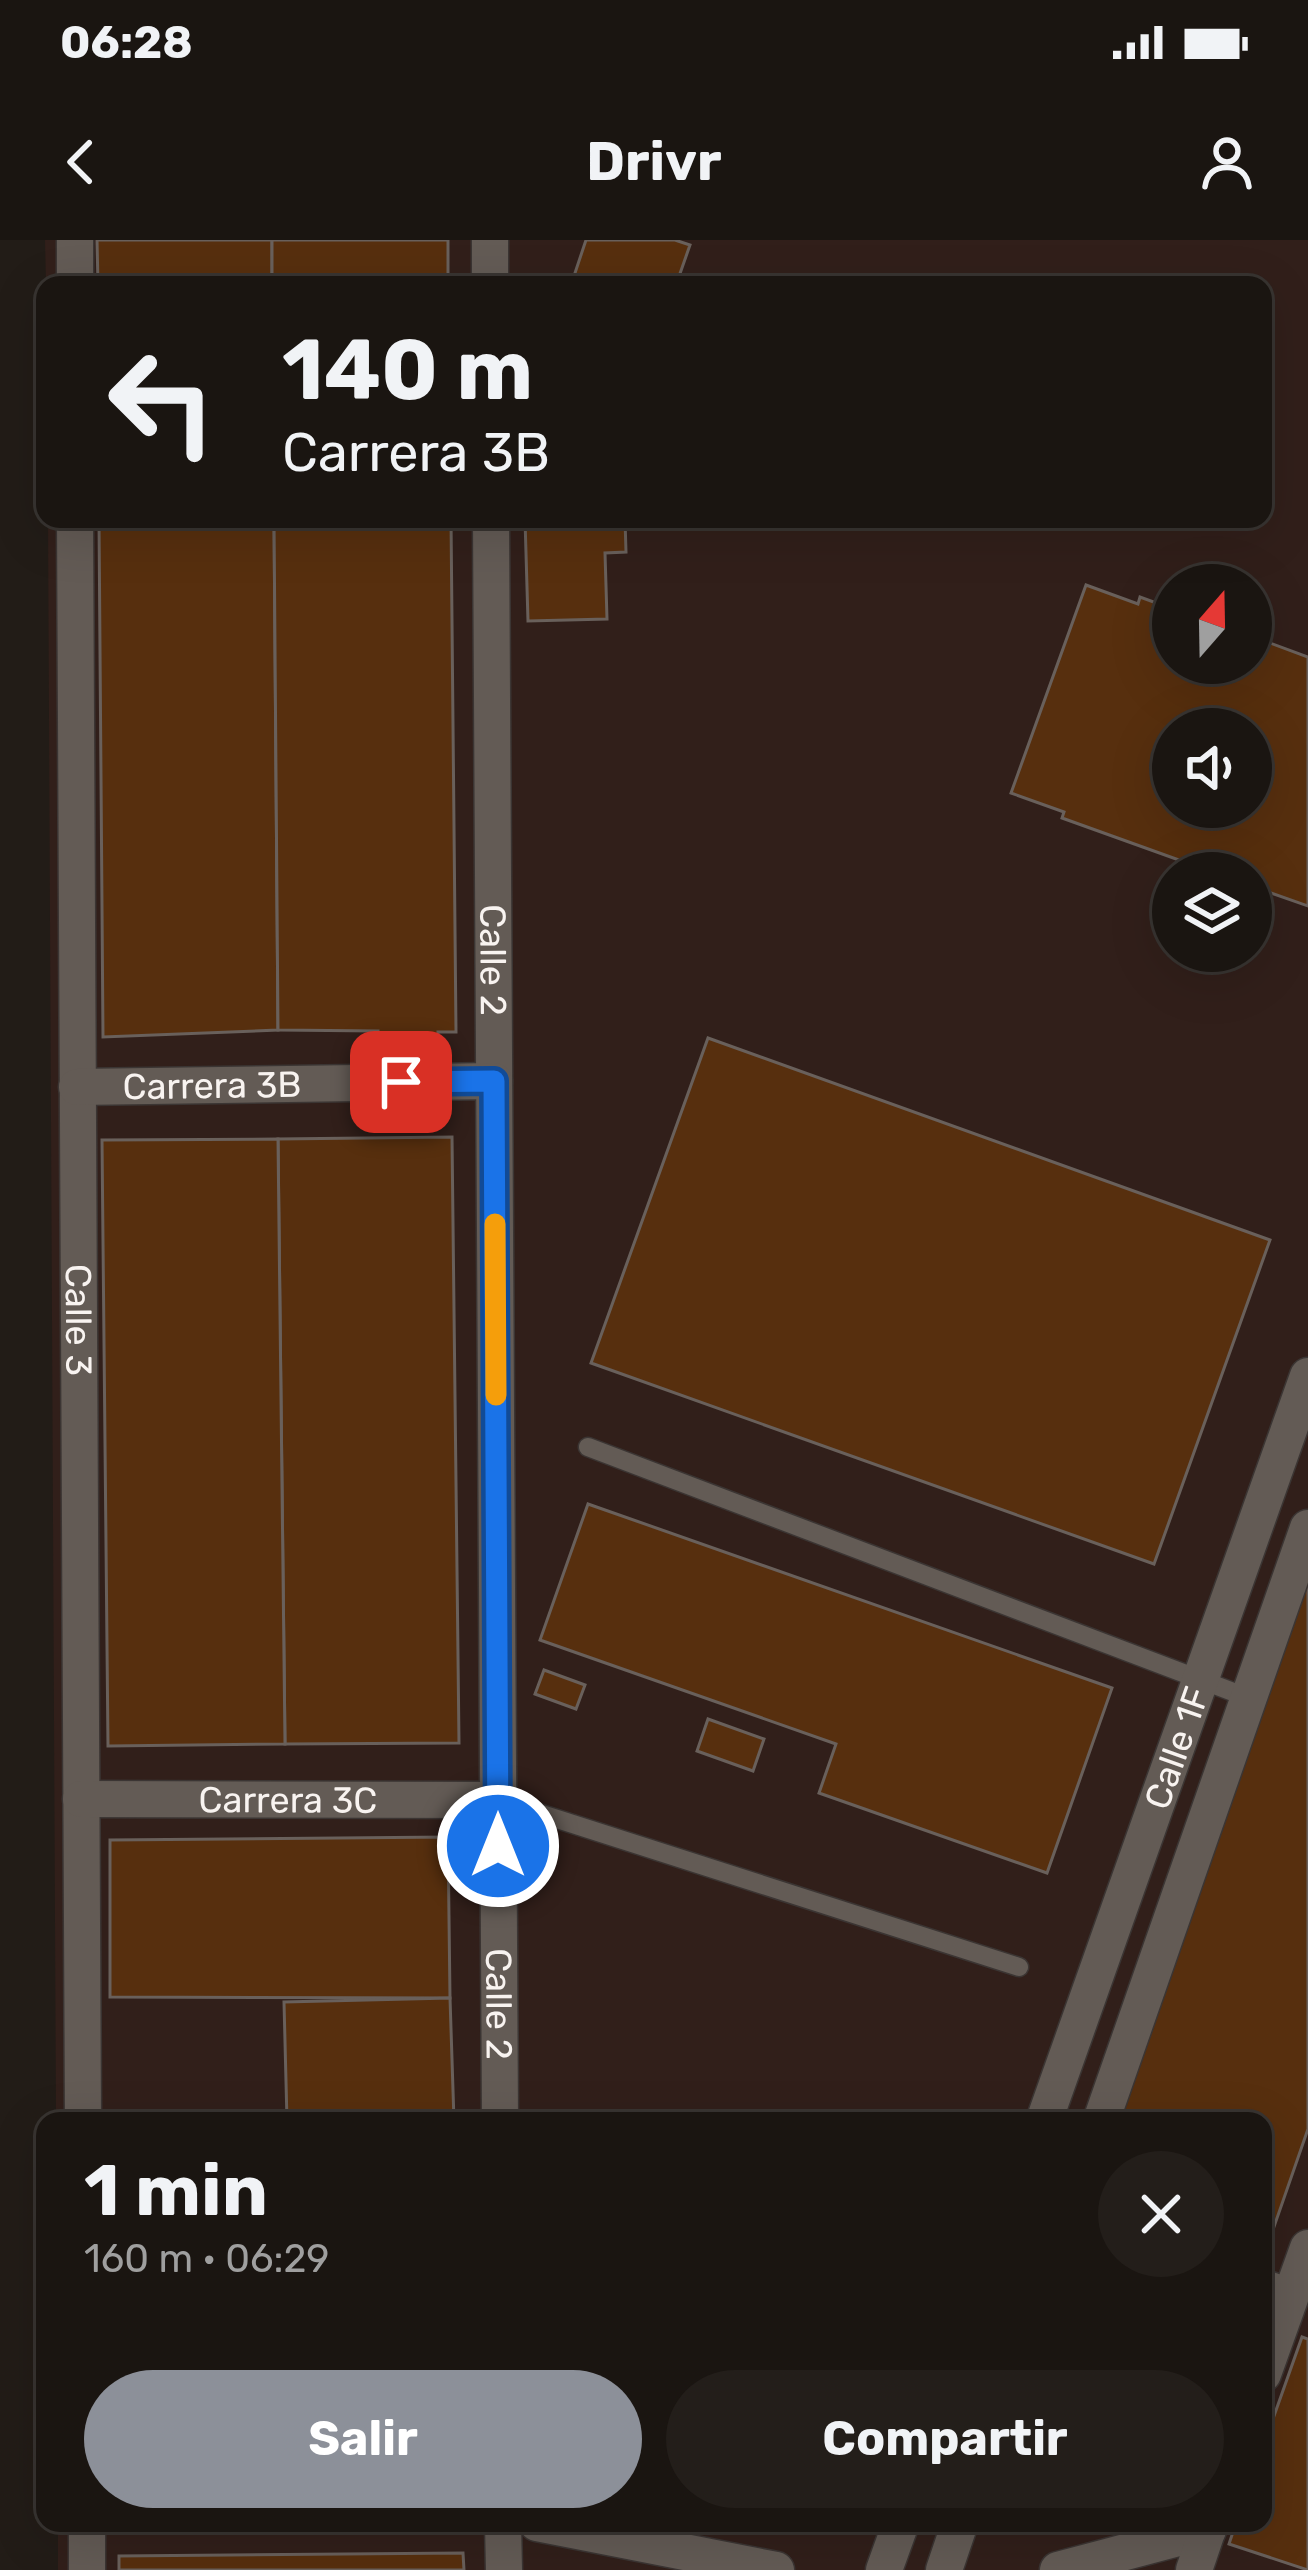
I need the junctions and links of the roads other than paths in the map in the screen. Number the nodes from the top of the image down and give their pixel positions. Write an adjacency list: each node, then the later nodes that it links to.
1 (75, 240): 3 (street)
2 (490, 240): 4 (street)
3 (75, 276)
4 (490, 276)
5 (75, 528): 8 (street, Calle 3)
6 (491, 528): 7 (street, Calle 2)
7 (494, 1081): 8 (street, Carrera 3B); 15 (street, Calle 2)
8 (76, 1088): 14 (street, Calle 3)
9 (1308, 1376): 12 (street, Calle 1F)
10 (587, 1447): 12 (lane)
11 (1308, 1528): 13 (street, Calle 1F)
12 (1200, 1681): 13 (lane); 19 (street, Calle 1F)
13 (1249, 1698): 20 (street, Calle 1F)
14 (81, 1799): 15 (street, Carrera 3C); 17 (street, Calle 3)
15 (498, 1800): 16 (lane); 18 (street, Calle 2)
16 (1019, 1967)
17 (83, 2112)
18 (500, 2112)
19 (1047, 2112)
20 (1104, 2112)
21 (1308, 2248): 22 (street)
22 (1288, 2287): 23 (street)
23 (1272, 2343)
24 (87, 2532): 31 (street)
25 (502, 2532): 32 (street)
26 (583, 2532): 33 (street)
27 (898, 2532): 34 (street)
28 (958, 2532): 35 (street)
29 (1188, 2532): 36 (street)
30 (1207, 2532): 37 (street)
31 (87, 2570)
32 (503, 2570)
33 (776, 2570)
34 (884, 2570)
35 (944, 2570)
36 (1058, 2570)
37 (1194, 2570)

